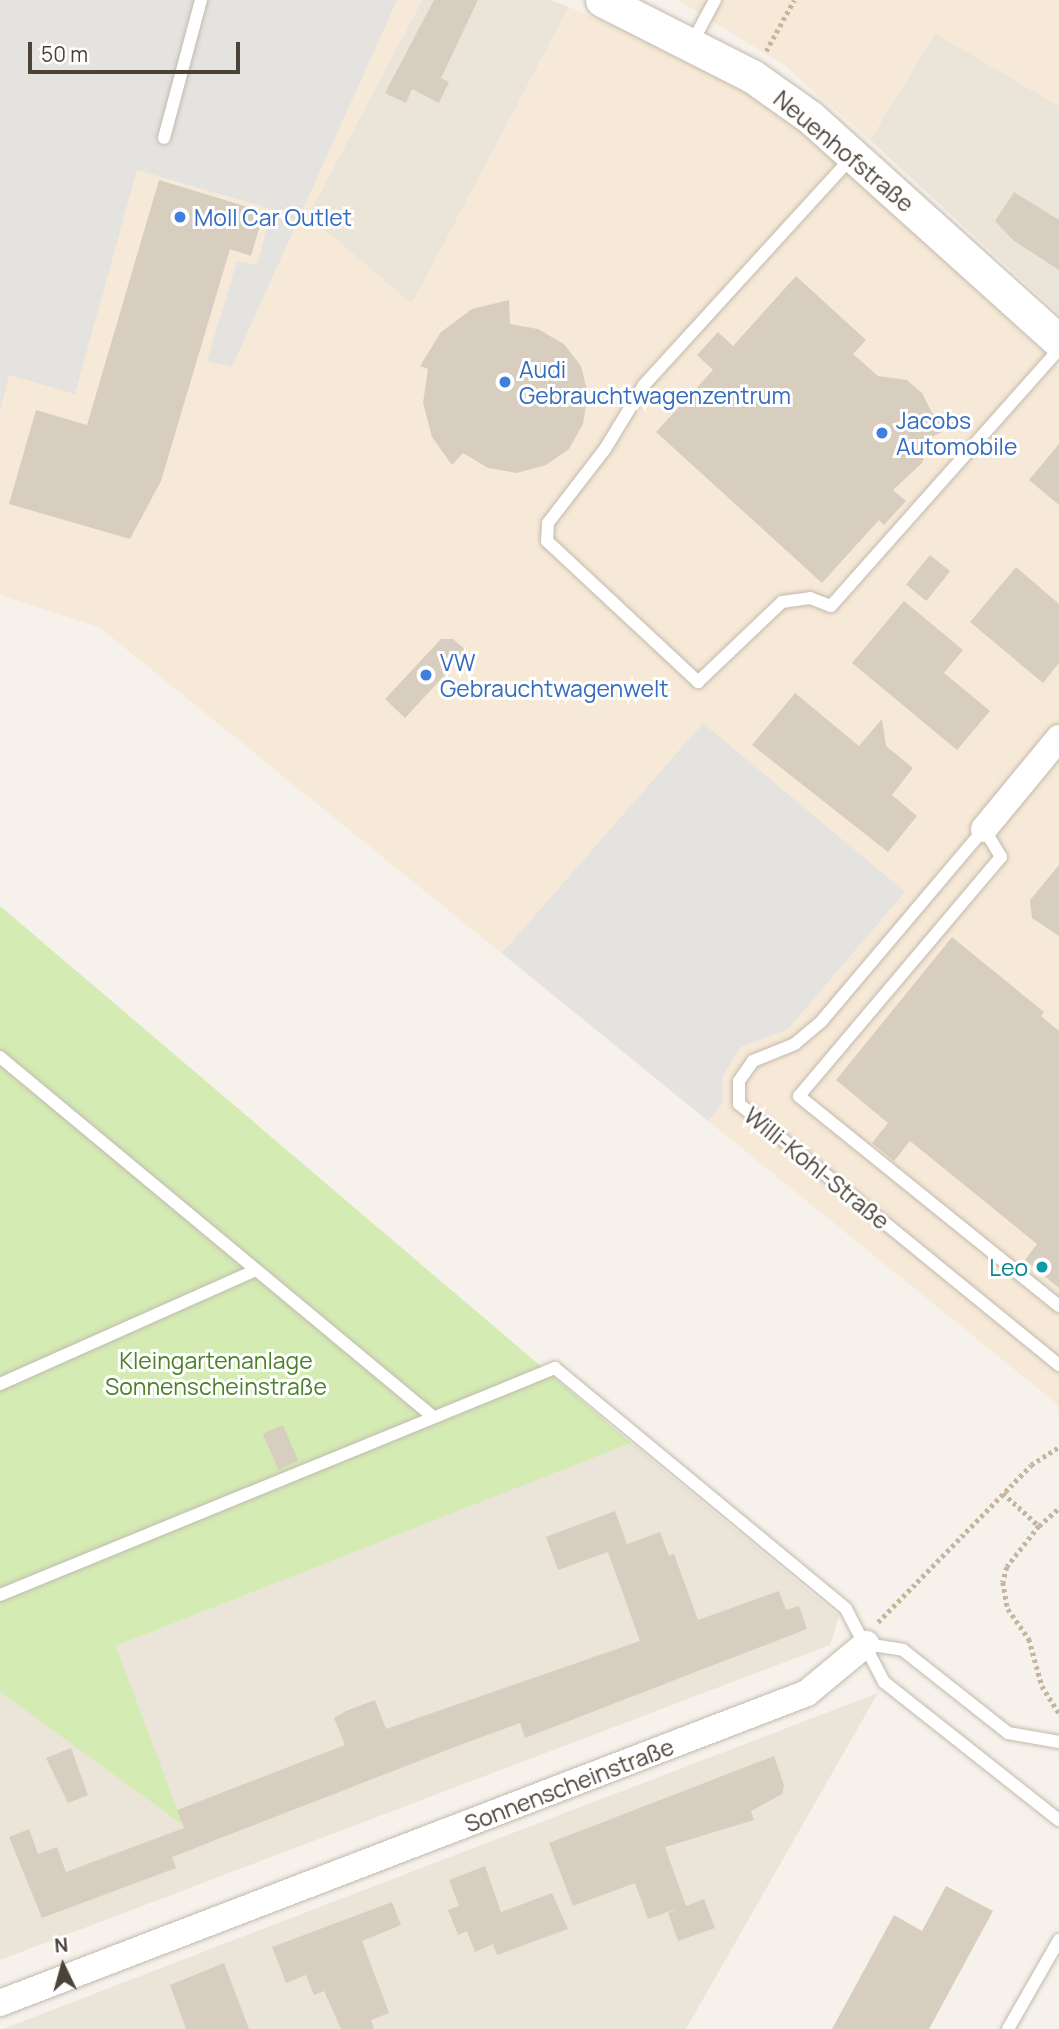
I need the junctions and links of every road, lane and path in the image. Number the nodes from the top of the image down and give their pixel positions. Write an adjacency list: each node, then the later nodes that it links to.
1 (201, 0): 7 (lane)
2 (602, 0): 5 (street, Neuenhofstraße)
3 (715, 0): 5 (lane)
4 (794, 0): 6 (path)
5 (692, 43): 6 (street, Neuenhofstraße)
6 (752, 76): 8 (street, Neuenhofstraße)
7 (164, 138)
8 (853, 156): 9 (street, Neuenhofstraße); 10 (lane)
9 (1059, 341)
10 (1059, 349)
11 (1059, 738): 12 (street)
12 (984, 829): 15 (lane); 16 (lane, Willi-Kohl-Straße)
13 (0, 1057): 14 (lane)
14 (256, 1270): 17 (lane); 18 (lane)
15 (1059, 1306)
16 (1059, 1365)
17 (0, 1384)
18 (431, 1415): 23 (lane); 24 (lane)
19 (1059, 1447): 20 (path)
20 (1003, 1493): 22 (path); 24 (path)
21 (1059, 1508): 22 (path)
22 (1039, 1526): 25 (path)
23 (0, 1595)
24 (866, 1644): 26 (lane); 27 (lane); 29 (street, Sonnenscheinstraße)
25 (1059, 1713)
26 (1059, 1742)
27 (1059, 1820)
28 (1059, 1940): 30 (lane)
29 (0, 2003)
30 (1008, 2029)

